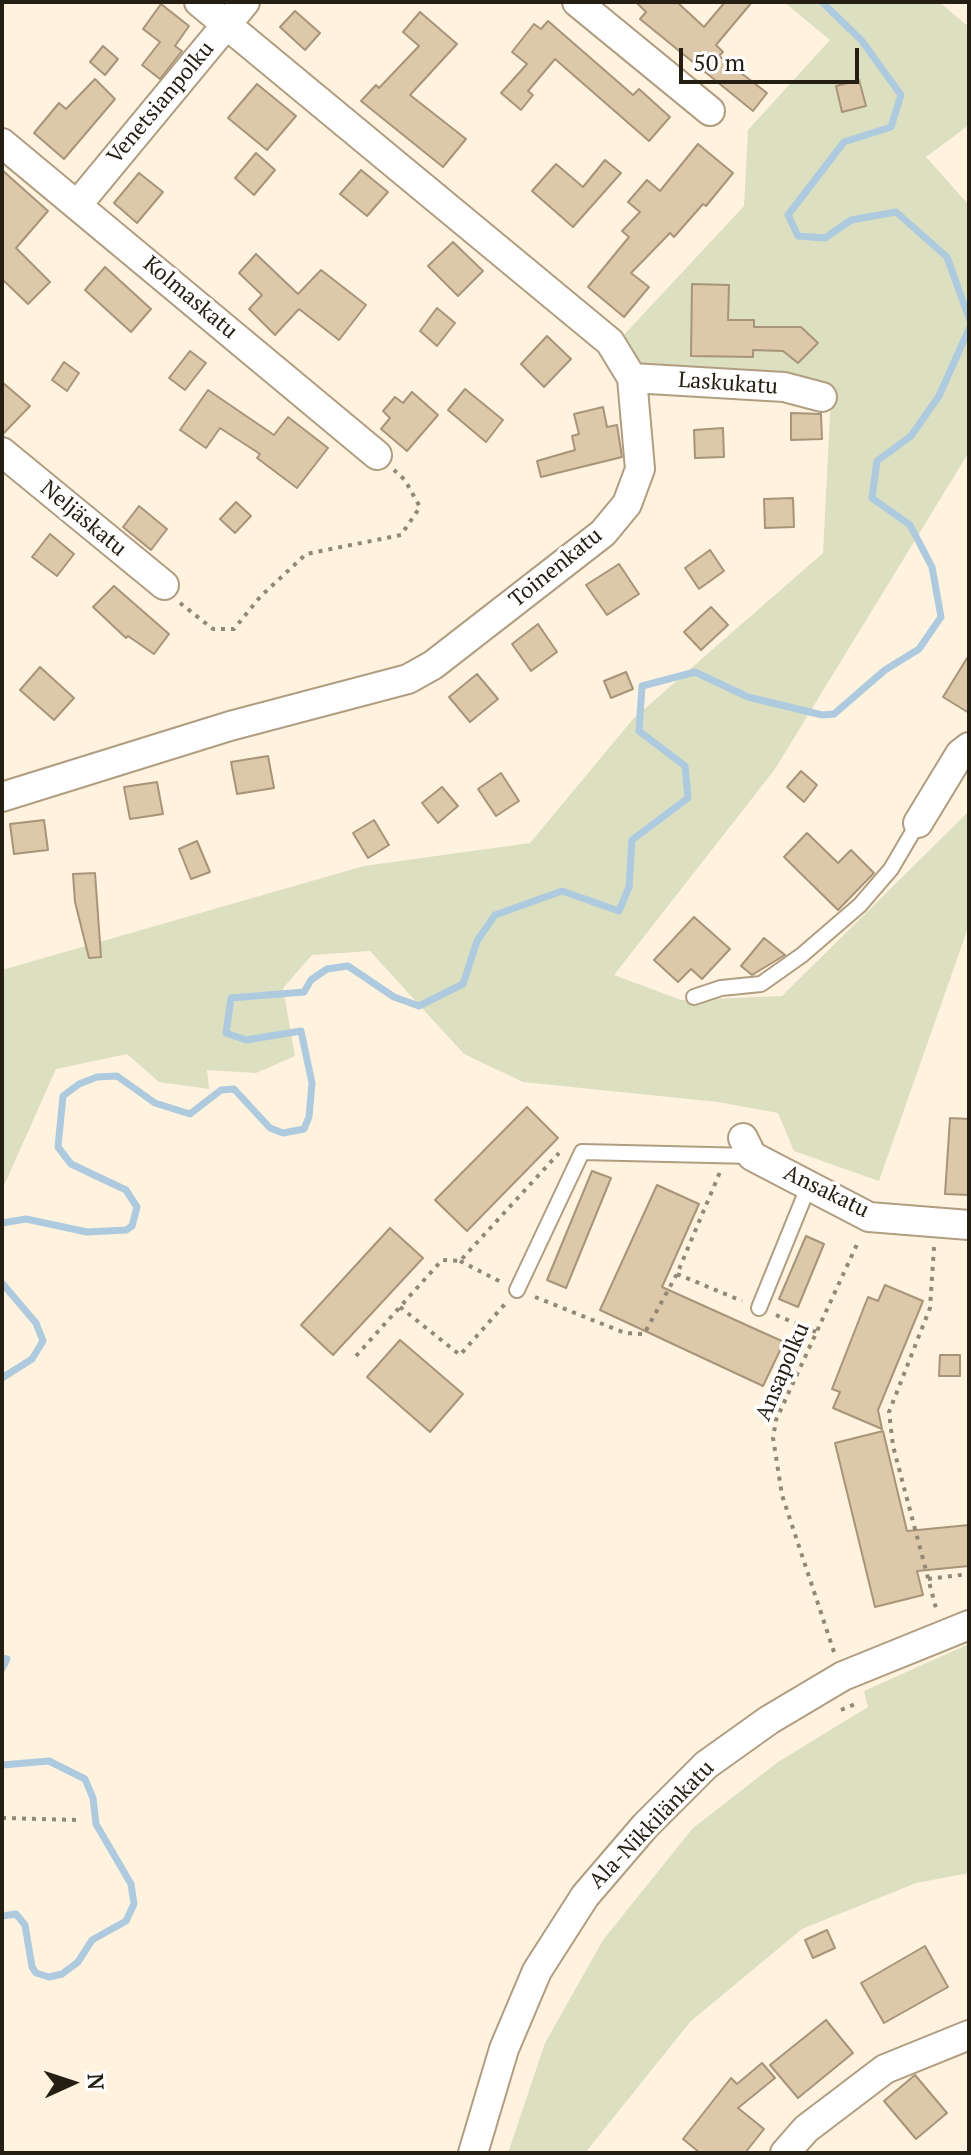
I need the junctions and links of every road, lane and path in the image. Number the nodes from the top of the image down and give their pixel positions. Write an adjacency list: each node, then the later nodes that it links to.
1 (199, 2): 4 (street, Toinenkatu)
2 (245, 2): 4 (street, Venetsianpolku)
3 (577, 2): 5 (street)
4 (226, 25): 7 (street, Venetsianpolku); 8 (street, Toinenkatu)
5 (710, 111)
6 (2, 143): 7 (street, Kolmaskatu)
7 (78, 204): 11 (street, Kolmaskatu)
8 (632, 378): 9 (street, Laskukatu); 14 (street, Toinenkatu)
9 (822, 397)
10 (2, 452): 12 (street, Neljäskatu)
11 (377, 455): 12 (path)
12 (164, 585)
13 (969, 747): 15 (street)
14 (2, 797)
15 (918, 823): 16 (lane)
16 (694, 997)
17 (741, 1150): 18 (lane); 19 (street, Ansakatu); 24 (path)
18 (582, 1152): 23 (path); 24 (lane)
19 (809, 1185): 20 (street, Ansakatu); 26 (lane)
20 (869, 1217): 21 (street, Ansakatu); 32 (path, Ansapolku)
21 (936, 1223): 22 (street, Ansakatu); 29 (path)
22 (969, 1225)
23 (460, 1261): 24 (path); 25 (path)
24 (517, 1290): 25 (path)
25 (400, 1307): 27 (path)
26 (759, 1308)
27 (356, 1356)
28 (969, 1574): 29 (path)
29 (928, 1579): 30 (path)
30 (937, 1613)
31 (969, 1625): 32 (street, Ala-Nikkilänkatu)
32 (839, 1665): 33 (path, Ansapolku); 37 (street, Ala-Nikkilänkatu)
33 (830, 1714)
34 (2, 1818): 35 (path)
35 (77, 1820)
36 (969, 2035): 38 (street)
37 (473, 2153)
38 (785, 2153)

